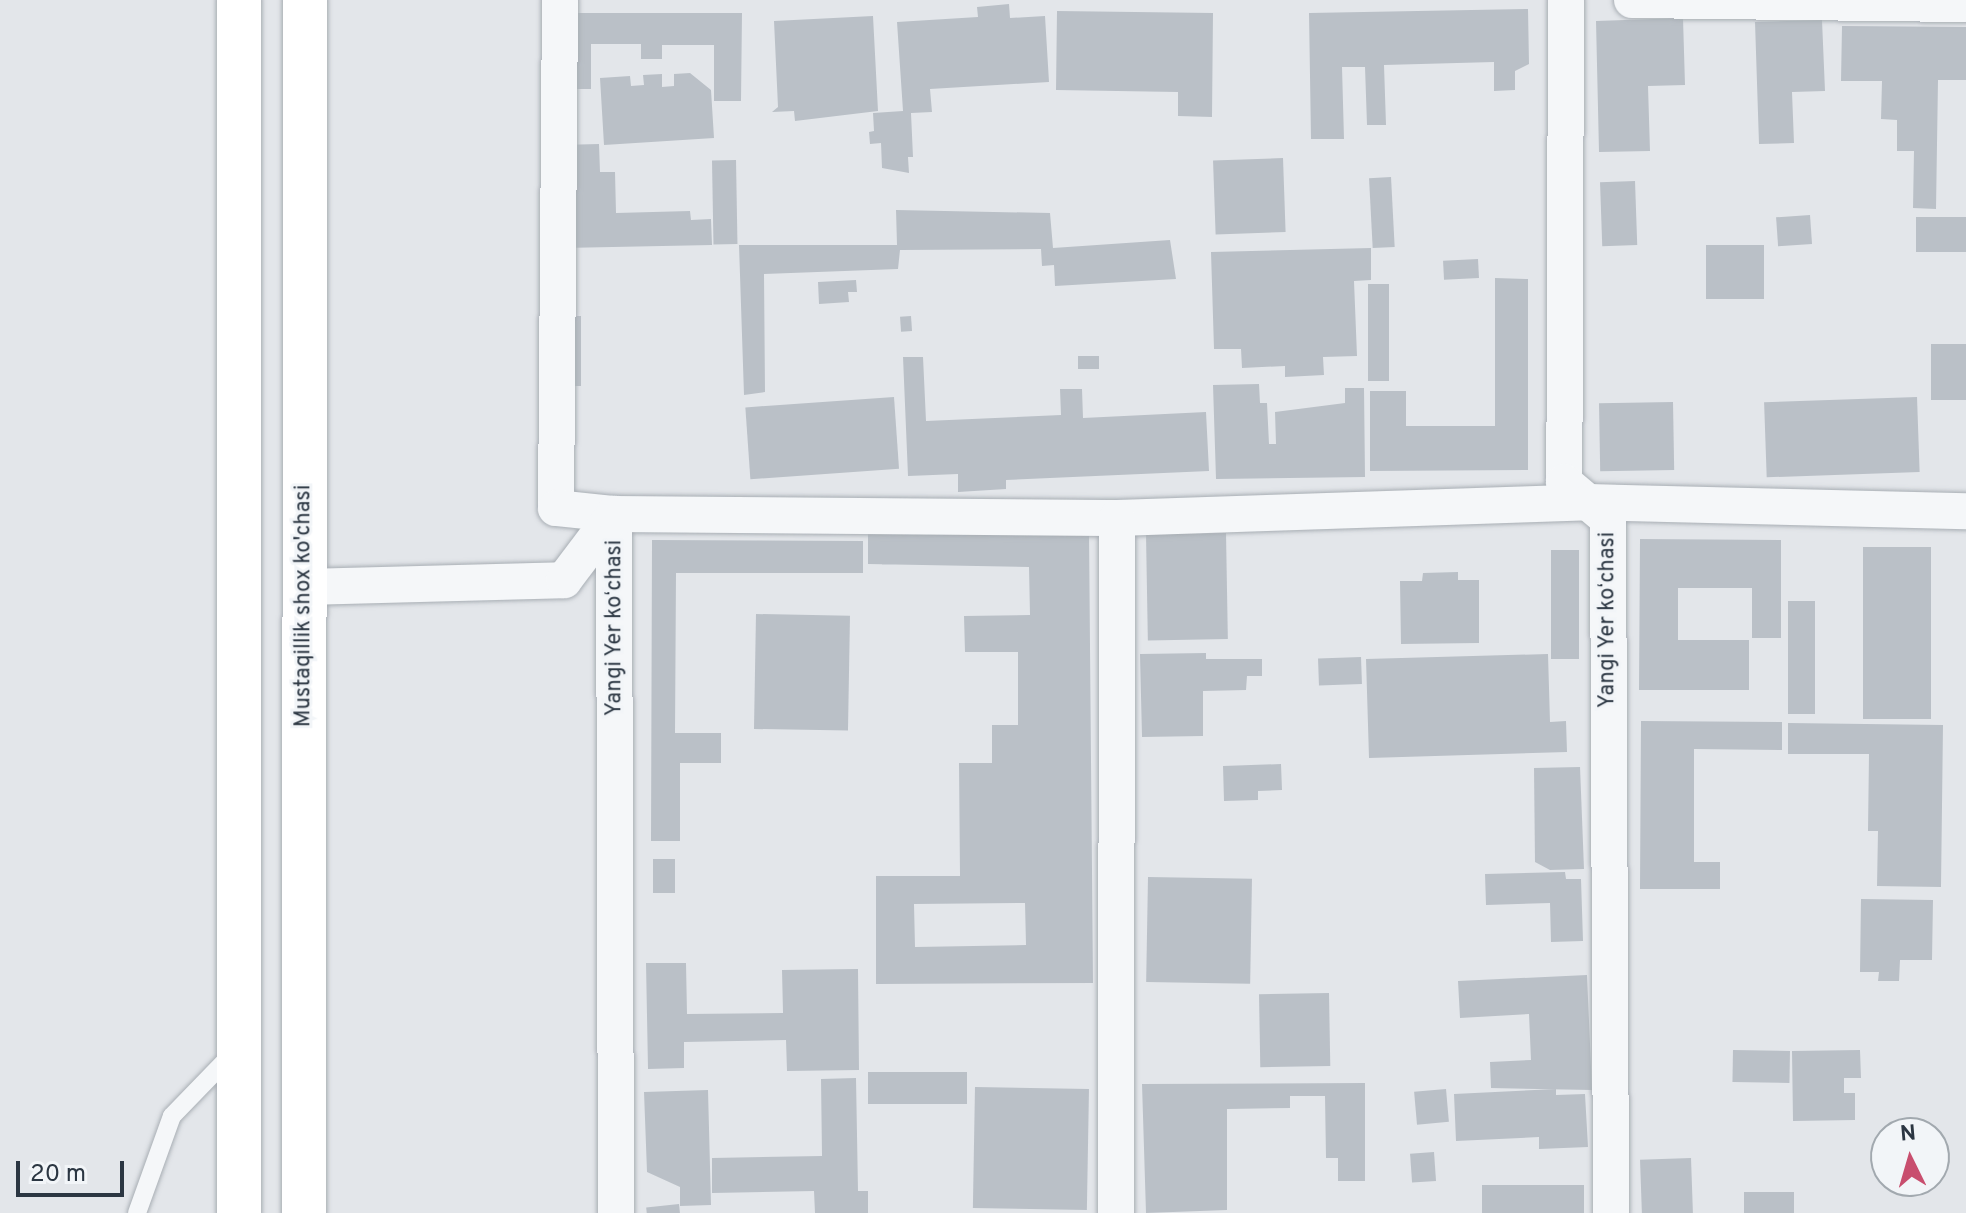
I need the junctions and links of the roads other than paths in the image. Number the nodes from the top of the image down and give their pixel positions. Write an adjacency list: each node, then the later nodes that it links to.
1 (239, 0): 12 (main road)
2 (305, 0): 11 (main road, Mustaqillik shox ko'chasi)
3 (560, 0): 9 (street, Yangi Yer koʻchasi)
4 (1566, 0): 7 (street, Yangi Yer koʻchasi)
5 (1632, 0): 6 (street)
6 (1966, 4)
7 (1589, 502): 8 (street); 10 (street); 18 (street, Yangi Yer koʻchasi)
8 (1966, 511)
9 (614, 514): 10 (street); 11 (street); 16 (street, Yangi Yer koʻchasi)
10 (1117, 518): 17 (street)
11 (304, 587): 15 (main road, Mustaqillik shox ko'chasi)
12 (239, 1047): 13 (lane); 14 (main road)
13 (137, 1213)
14 (239, 1213)
15 (304, 1213)
16 (616, 1213)
17 (1116, 1213)
18 (1611, 1213)

